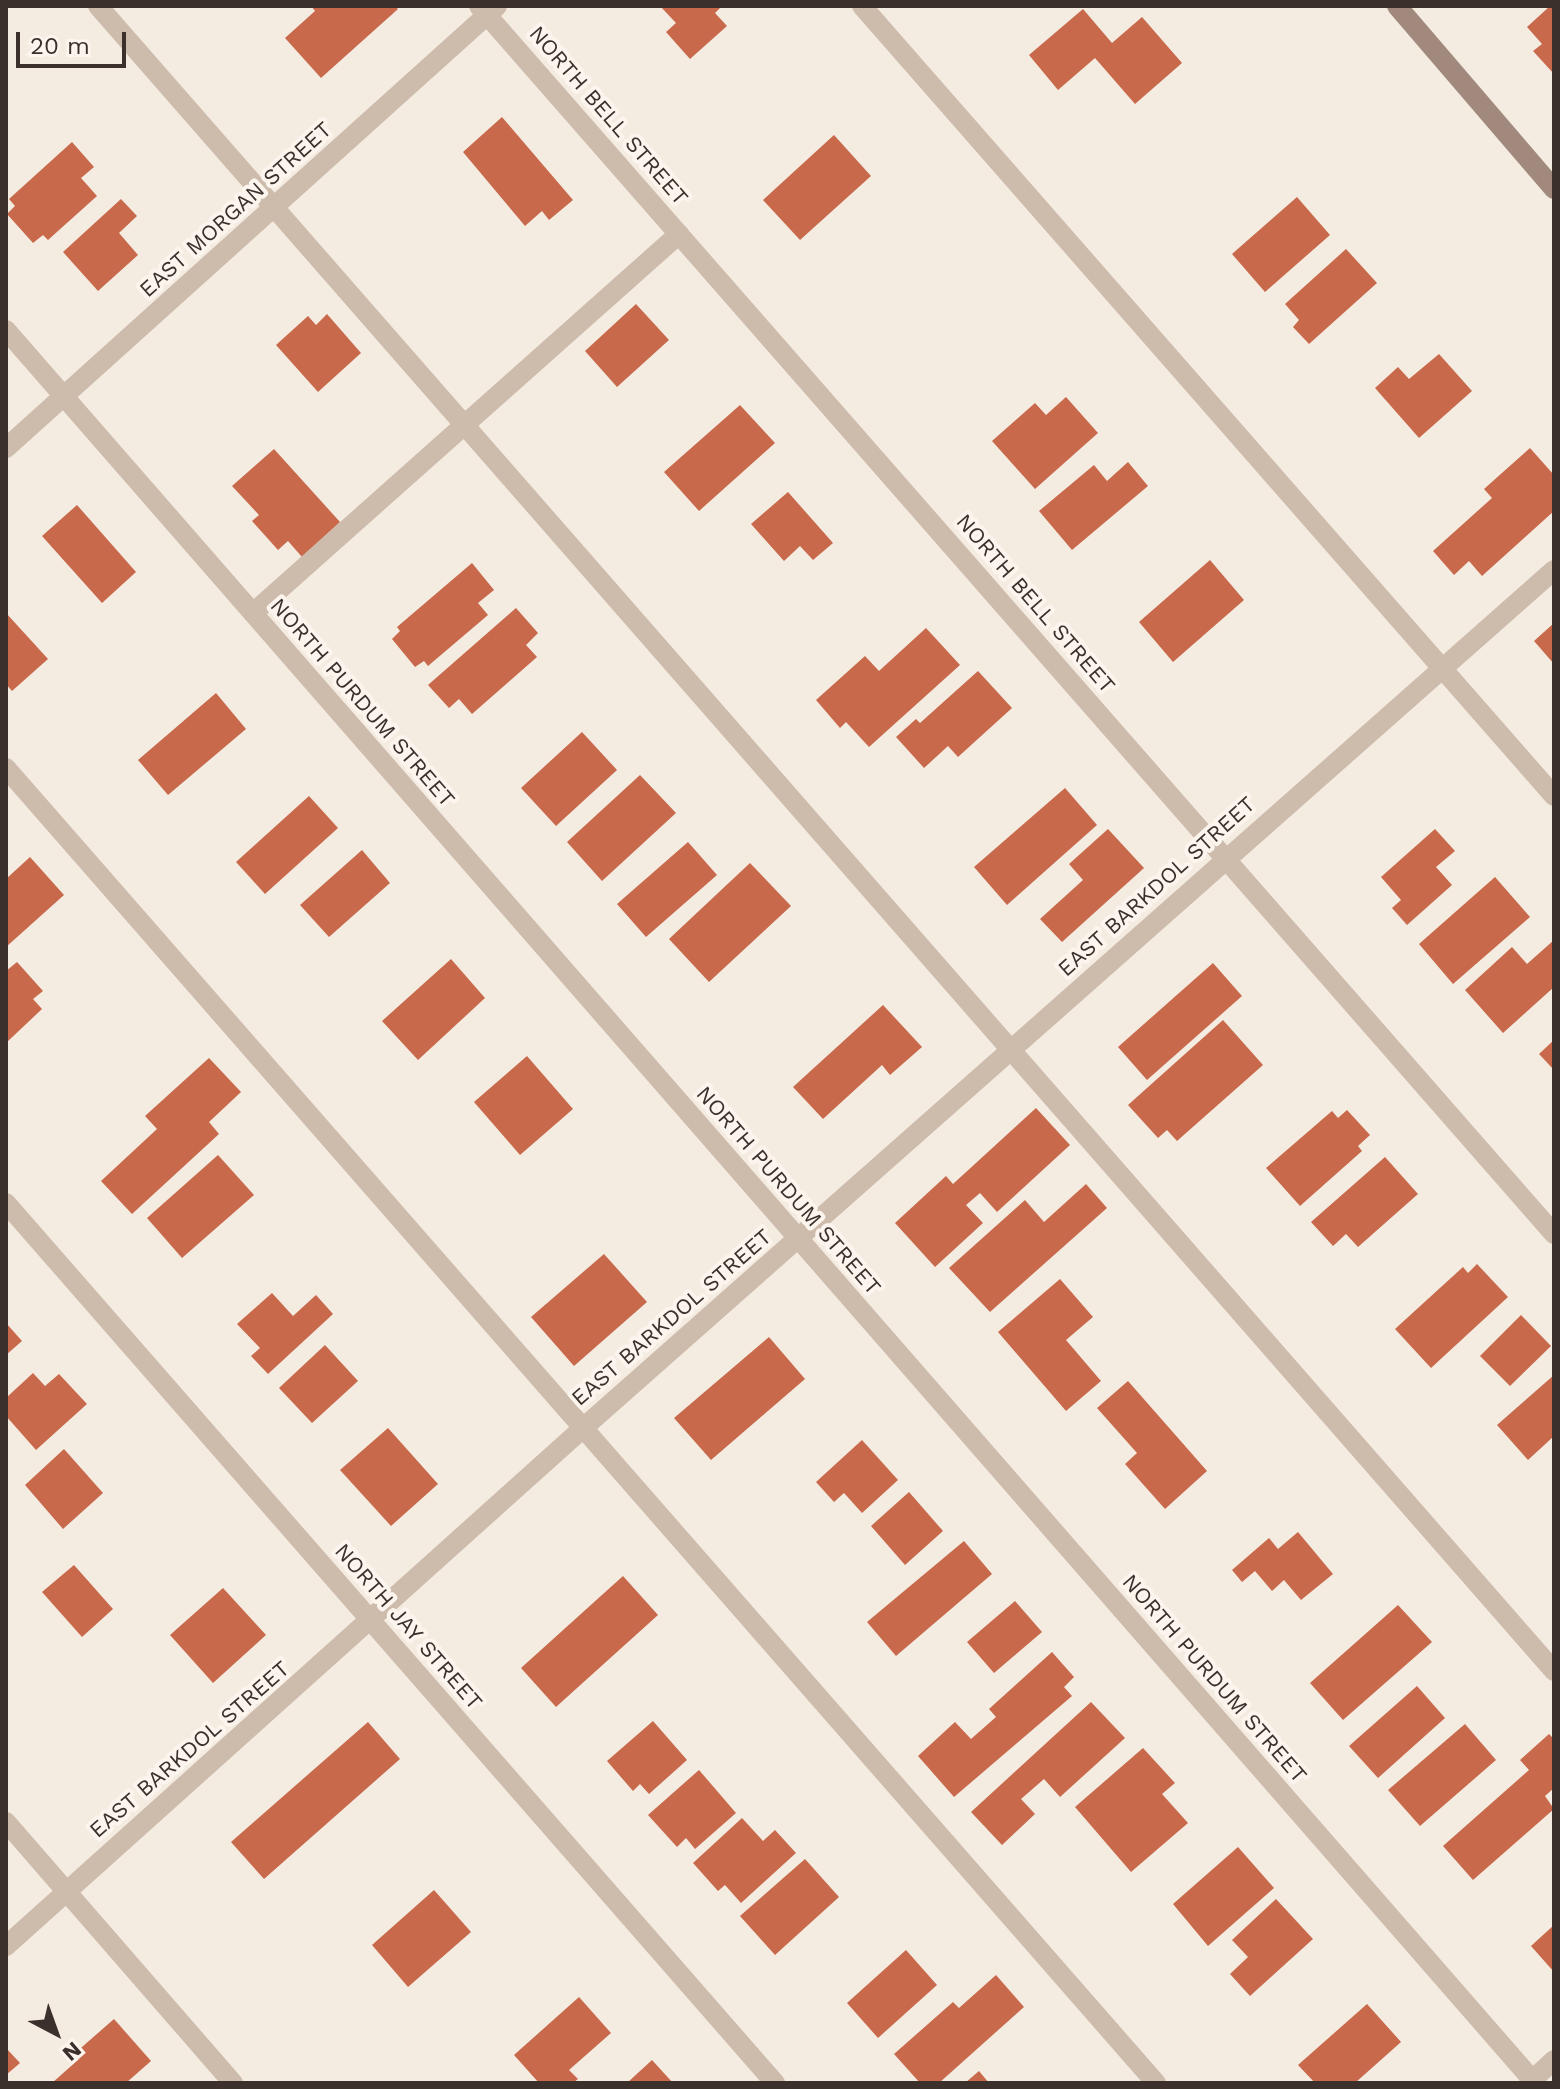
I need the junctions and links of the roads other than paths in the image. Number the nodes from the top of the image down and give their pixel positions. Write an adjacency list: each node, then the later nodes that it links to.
1 (98, 6): 6 (street)
2 (862, 6): 14 (street)
3 (1397, 6): 5 (main road)
4 (488, 9): 6 (street, EAST MORGAN STREET); 7 (street, NORTH BELL STREET)
5 (1554, 189)
6 (274, 209): 9 (street, EAST MORGAN STREET); 10 (street)
7 (679, 234): 10 (street); 17 (street, NORTH BELL STREET)
8 (6, 330): 9 (street, NORTH PURDUM STREET)
9 (64, 396): 11 (street, EAST MORGAN STREET); 13 (street, NORTH PURDUM STREET)
10 (463, 424): 13 (street); 18 (street)
11 (6, 448)
12 (1554, 570): 14 (street, EAST BARKDOL STREET)
13 (253, 613): 21 (street, NORTH PURDUM STREET)
14 (1441, 667): 16 (street); 17 (street, EAST BARKDOL STREET)
15 (6, 768): 22 (street)
16 (1554, 796)
17 (1226, 858): 18 (street, EAST BARKDOL STREET); 20 (street, NORTH BELL STREET)
18 (1011, 1048): 21 (street, EAST BARKDOL STREET); 24 (street)
19 (6, 1203): 23 (street, NORTH JAY STREET)
20 (1554, 1234)
21 (798, 1239): 22 (street, EAST BARKDOL STREET); 29 (street, NORTH PURDUM STREET)
22 (582, 1429): 23 (street, EAST BARKDOL STREET); 32 (street)
23 (371, 1621): 26 (street, EAST BARKDOL STREET); 31 (street, NORTH JAY STREET)
24 (1554, 1671)
25 (6, 1822): 26 (street)
26 (66, 1892): 27 (street, EAST BARKDOL STREET); 30 (street)
27 (6, 1946)
28 (1554, 2060): 29 (street)
29 (1532, 2082)
30 (233, 2083)
31 (775, 2083)
32 (1156, 2083)

